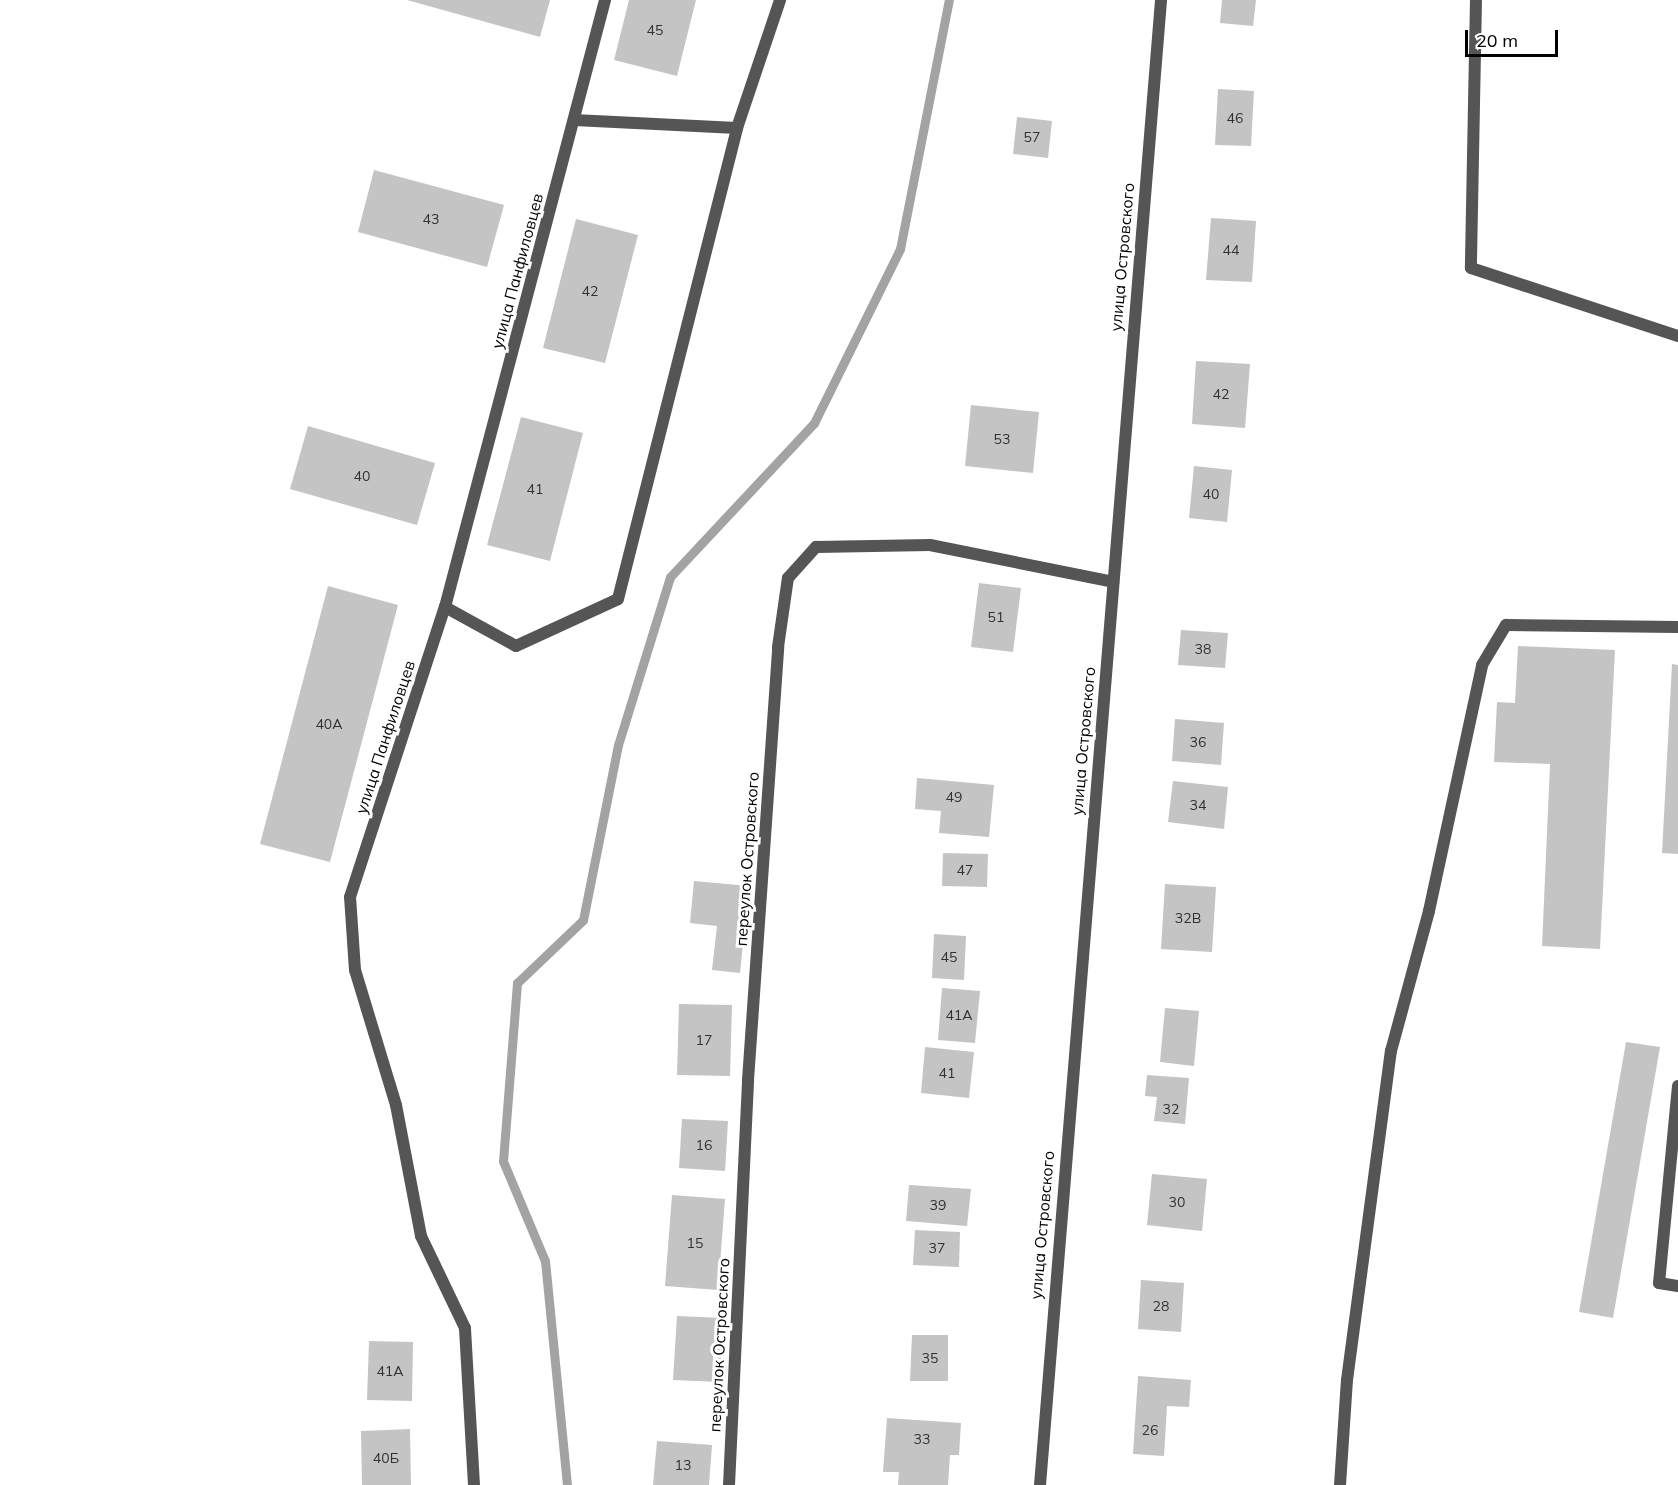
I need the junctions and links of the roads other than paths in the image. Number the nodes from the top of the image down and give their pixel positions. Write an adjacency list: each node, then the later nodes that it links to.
1 (605, 0): 5 (street, улица Панфиловцев)
2 (780, 0): 6 (street)
3 (1161, 0): 8 (street, улица Островского)
4 (1476, 0): 7 (street)
5 (574, 120): 6 (street); 9 (street, улица Панфиловцев)
6 (737, 128): 9 (street)
7 (1678, 336)
8 (1113, 582): 14 (street, переулок Островского); 15 (street, улица Островского)
9 (445, 607): 13 (street, улица Панфиловцев)
10 (1678, 627): 16 (street)
11 (1678, 1086): 12 (street)
12 (1678, 1286)
13 (474, 1485)
14 (729, 1485)
15 (1040, 1485)
16 (1340, 1485)

